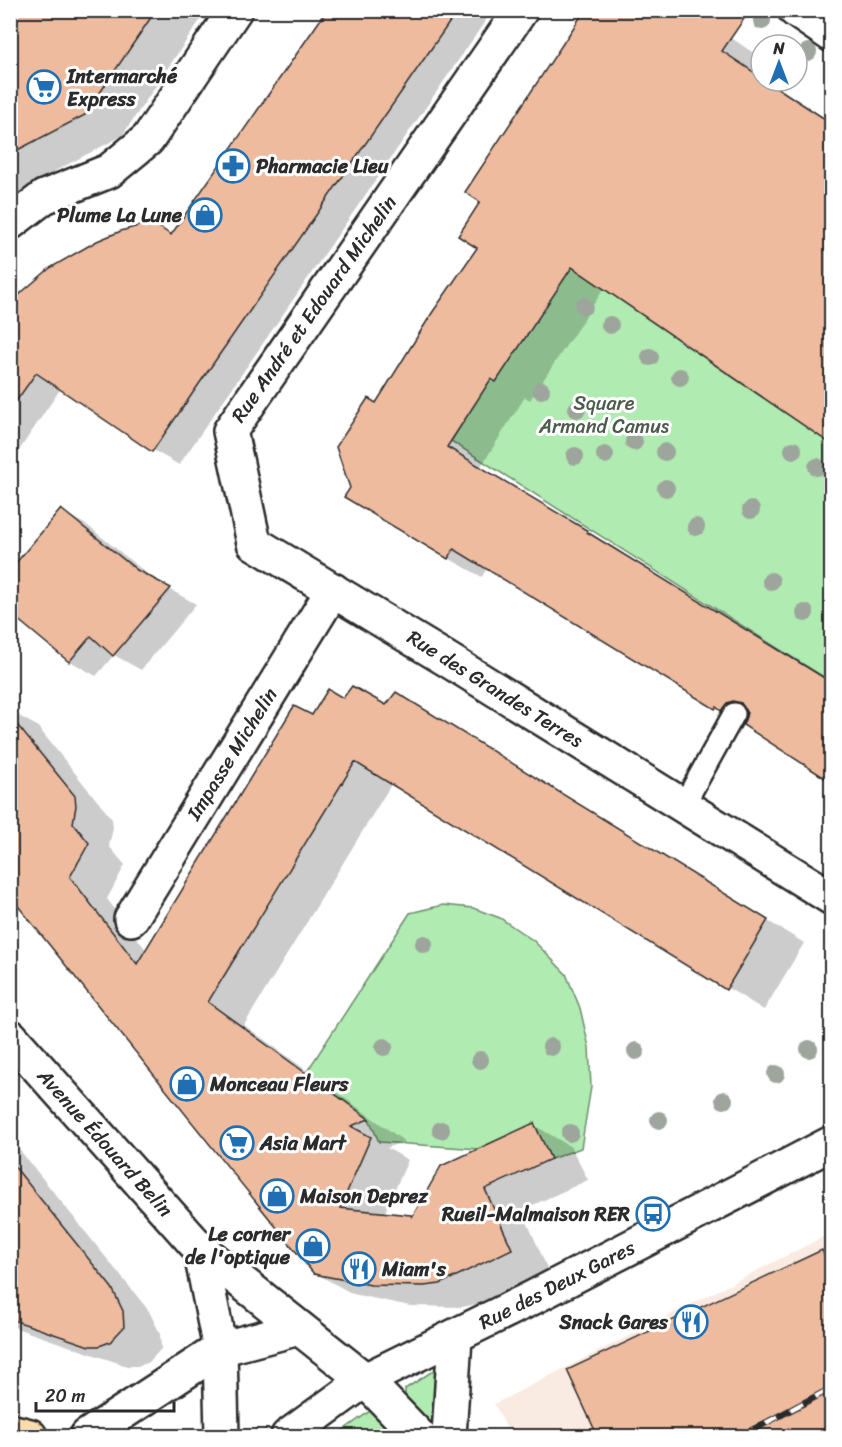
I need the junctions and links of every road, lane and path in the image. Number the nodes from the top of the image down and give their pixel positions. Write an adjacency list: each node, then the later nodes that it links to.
1 (235, 10): 5 (street)
2 (522, 10): 6 (street, Rue André et Edouard Michelin)
3 (795, 10): 4 (street)
4 (831, 35)
5 (10, 223)
6 (230, 431): 7 (street, Rue des Grandes Terres)
7 (333, 590): 9 (street, Rue des Grandes Terres); 11 (street, Impasse Michelin)
8 (734, 714): 9 (lane)
9 (683, 806): 10 (street, Rue des Grandes Terres)
10 (831, 898)
11 (130, 919)
12 (10, 1036): 14 (street, Avenue Édouard Belin)
13 (831, 1143): 16 (street, Rue des Deux Gares)
14 (200, 1249): 15 (street, Avenue Édouard Belin); 17 (street)
15 (299, 1328): 17 (street); 18 (street, Avenue Édouard Belin)
16 (455, 1336): 18 (street, Rue des Deux Gares); 25 (street)
17 (220, 1349): 21 (street); 22 (street)
18 (365, 1380): 23 (street, Rue des Deux Gares); 24 (street, Avenue Édouard Belin)
19 (10, 1431): 20 (main road)
20 (30, 1437)
21 (87, 1437)
22 (222, 1437)
23 (288, 1437)
24 (419, 1437)
25 (449, 1437)

